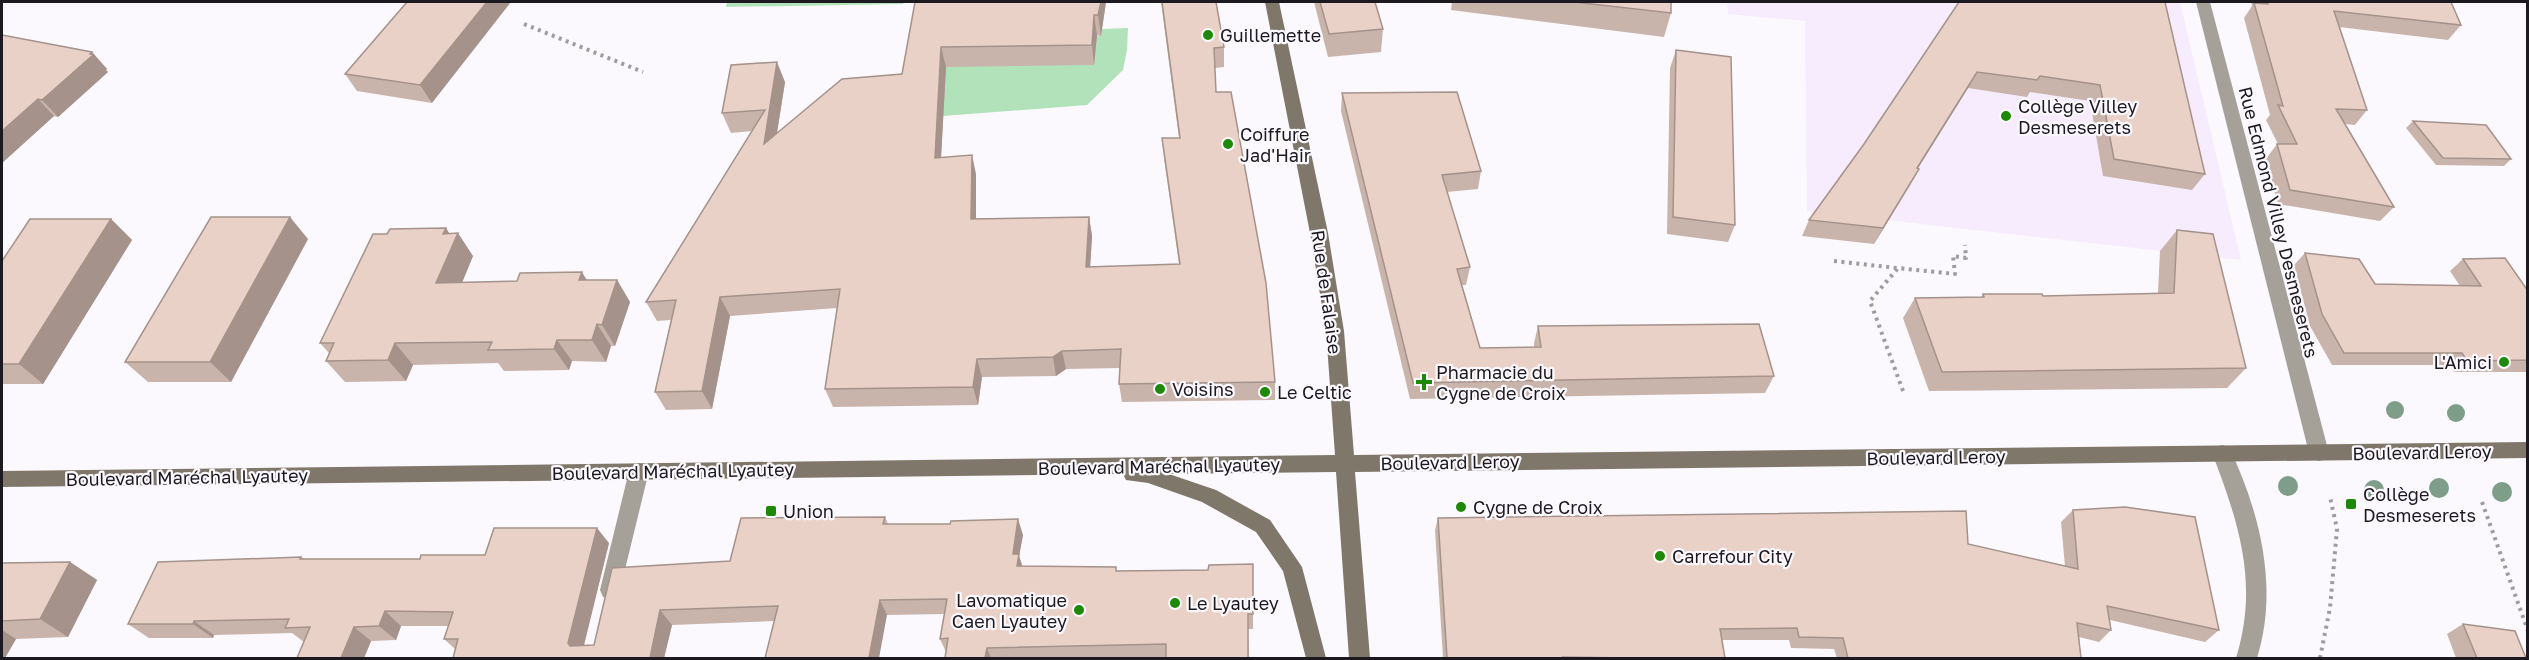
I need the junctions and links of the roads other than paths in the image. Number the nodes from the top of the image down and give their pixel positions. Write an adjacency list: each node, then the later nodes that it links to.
1 (1272, 2): 6 (main road, Rue de Falaise)
2 (2203, 2): 5 (street, Rue Edmond Villey Desmeserets)
3 (2528, 450): 5 (main road, Boulevard Leroy)
4 (2222, 453): 5 (main road, Boulevard Leroy); 6 (main road, Boulevard Leroy); 13 (street)
5 (2319, 453)
6 (1345, 463): 7 (main road, Boulevard Maréchal Lyautey); 12 (main road, Rue de Falaise)
7 (1065, 467): 8 (main road, Boulevard Maréchal Lyautey); 11 (main road)
8 (639, 471): 9 (main road, Boulevard Maréchal Lyautey); 10 (street)
9 (2, 479)
10 (604, 614)
11 (1316, 658)
12 (1360, 658)
13 (2247, 658)

